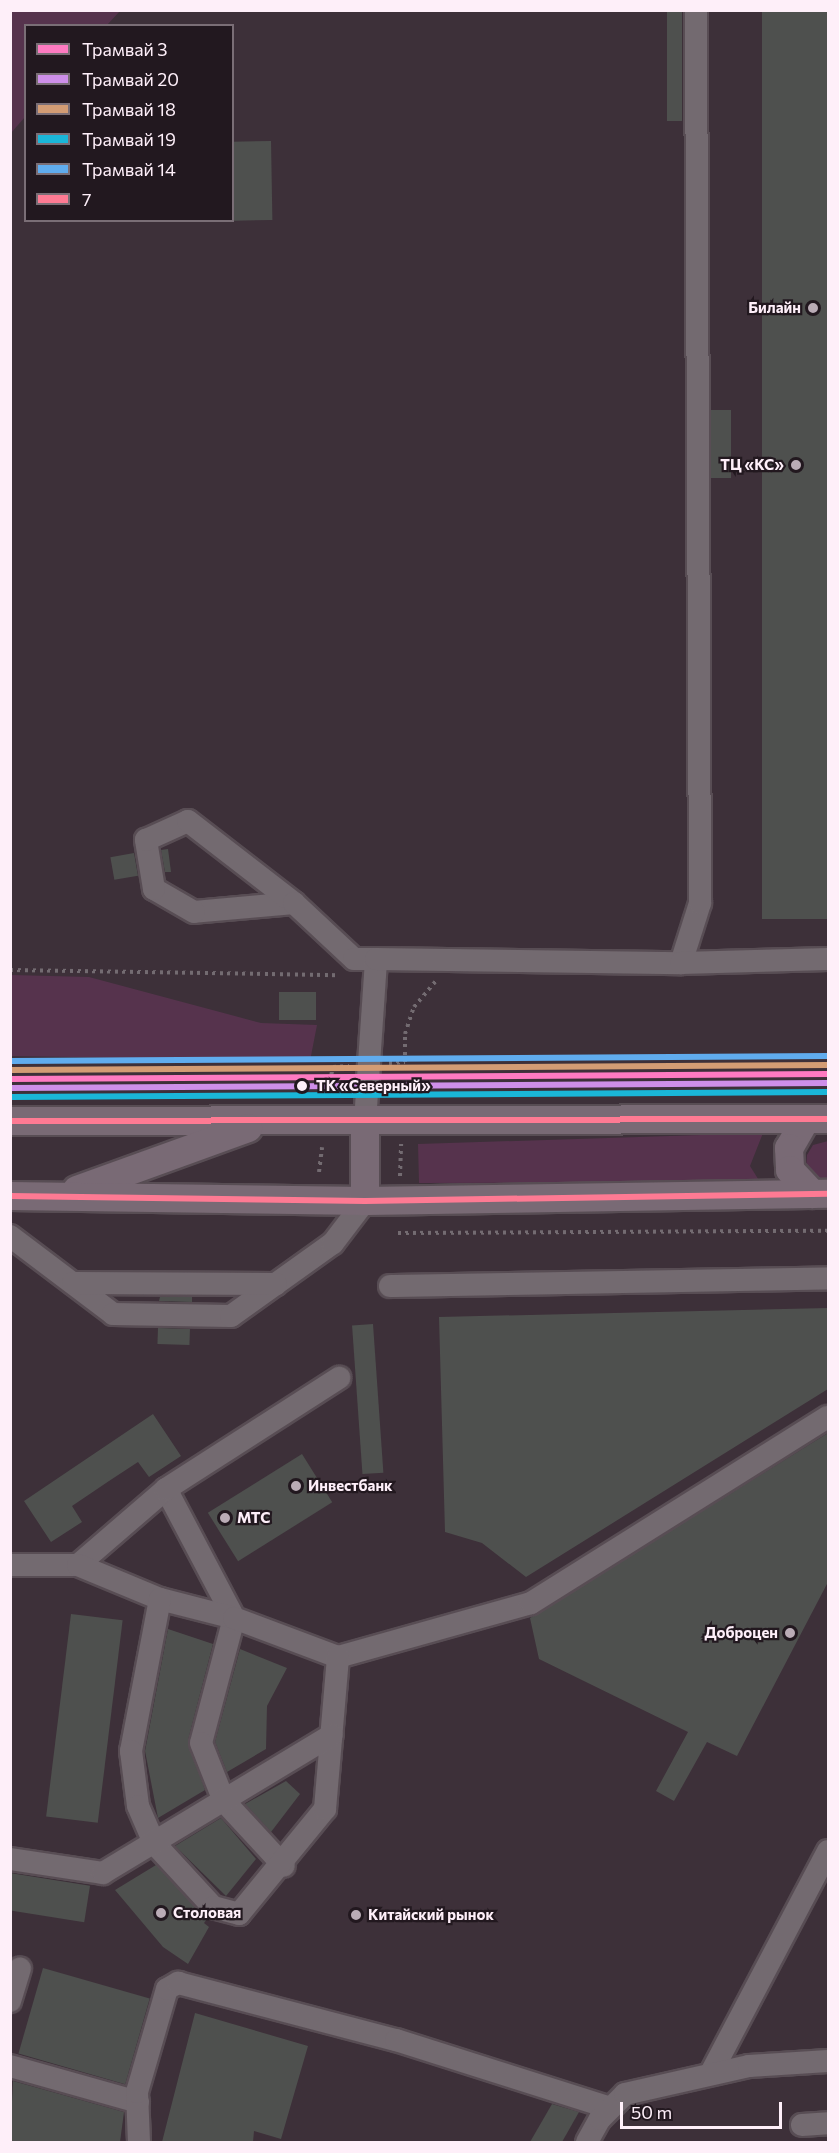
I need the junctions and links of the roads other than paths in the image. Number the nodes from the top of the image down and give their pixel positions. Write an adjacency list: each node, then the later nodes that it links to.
1 (696, 10): 4 (lane)
2 (294, 903): 2 (lane); 5 (lane)
3 (828, 959): 4 (lane)
4 (681, 963): 5 (lane)
5 (376, 967): 9 (lane)
6 (817, 1119): 9 (main road); 10 (main road)
7 (270, 1120): 8 (main road); 9 (main road); 12 (main road)
8 (10, 1121)
9 (365, 1122): 13 (main road)
10 (820, 1194): 13 (main road)
11 (10, 1196): 12 (main road)
12 (60, 1197): 13 (main road)
13 (365, 1201): 17 (lane)
14 (10, 1236): 16 (lane)
15 (828, 1278): 18 (lane)
16 (73, 1283): 17 (lane); 17 (lane)
17 (276, 1284)
18 (390, 1286)
19 (339, 1378): 21 (lane)
20 (828, 1417): 26 (lane)
21 (166, 1489): 23 (lane); 25 (lane)
22 (10, 1565): 23 (lane)
23 (78, 1565): 24 (lane)
24 (160, 1599): 25 (lane); 29 (lane)
25 (234, 1618): 26 (lane); 28 (lane)
26 (338, 1657): 27 (lane)
27 (332, 1735): 28 (lane); 32 (lane)
28 (224, 1801): 29 (lane); 32 (lane)
29 (154, 1843): 31 (lane); 32 (lane)
30 (828, 1851): 37 (lane)
31 (10, 1859)
32 (284, 1866)
33 (20, 1968): 34 (lane)
34 (10, 2001)
35 (828, 2061): 37 (lane)
36 (10, 2066): 38 (lane)
37 (711, 2073): 39 (lane)
38 (138, 2102): 39 (lane); 42 (lane)
39 (611, 2108): 43 (lane)
40 (828, 2123): 41 (lane)
41 (801, 2125)
42 (139, 2142)
43 (587, 2142)

